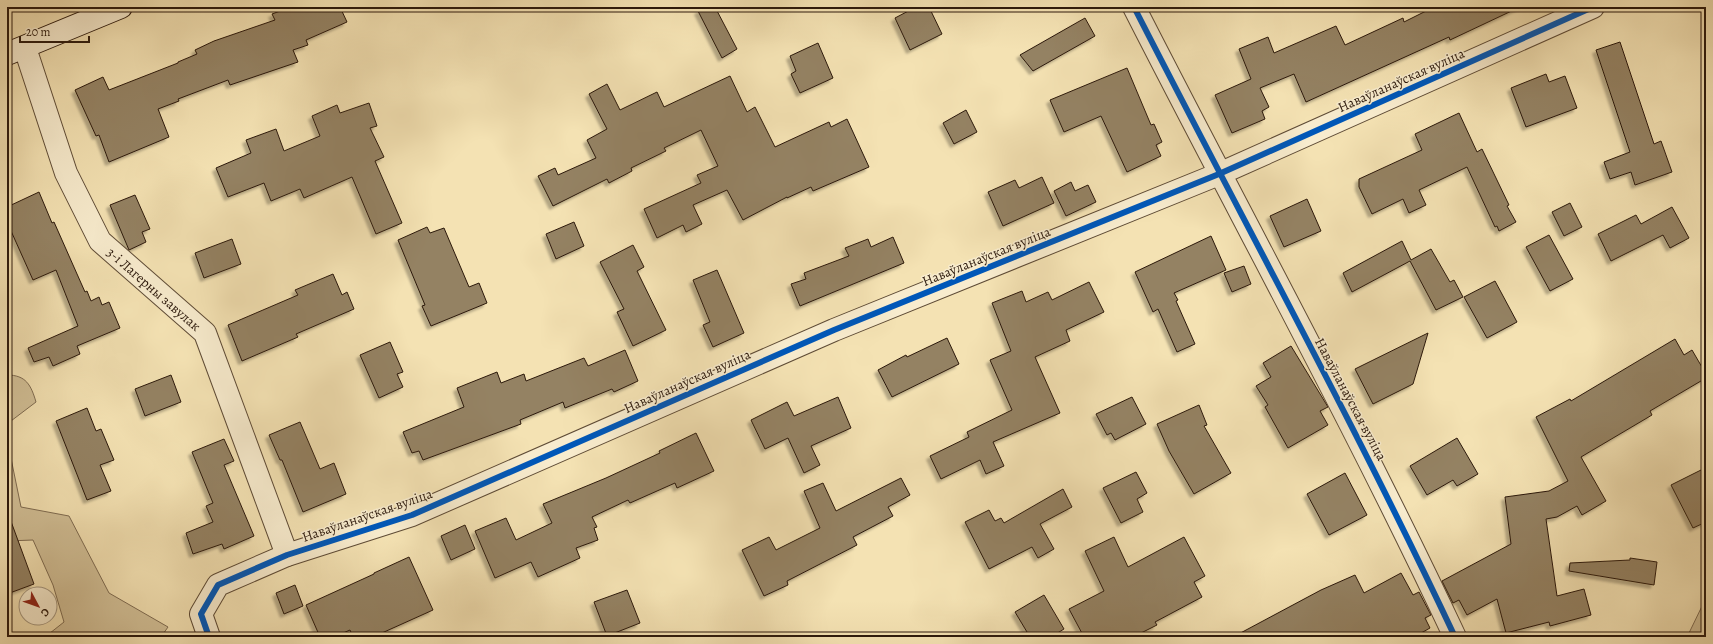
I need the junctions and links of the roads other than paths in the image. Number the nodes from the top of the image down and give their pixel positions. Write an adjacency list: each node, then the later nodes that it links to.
1 (121, 7): 4 (street)
2 (1134, 7): 5 (street)
3 (1593, 7): 5 (street, Наваўланаўская вуліца)
4 (16, 51): 6 (street, 3-і Лагерны завулак)
5 (1219, 174): 6 (street, Наваўланаўская вуліца); 8 (street, Наваўланаўская вуліца)
6 (287, 555): 7 (street, Наваўланаўская вуліца)
7 (209, 637)
8 (1455, 637)

